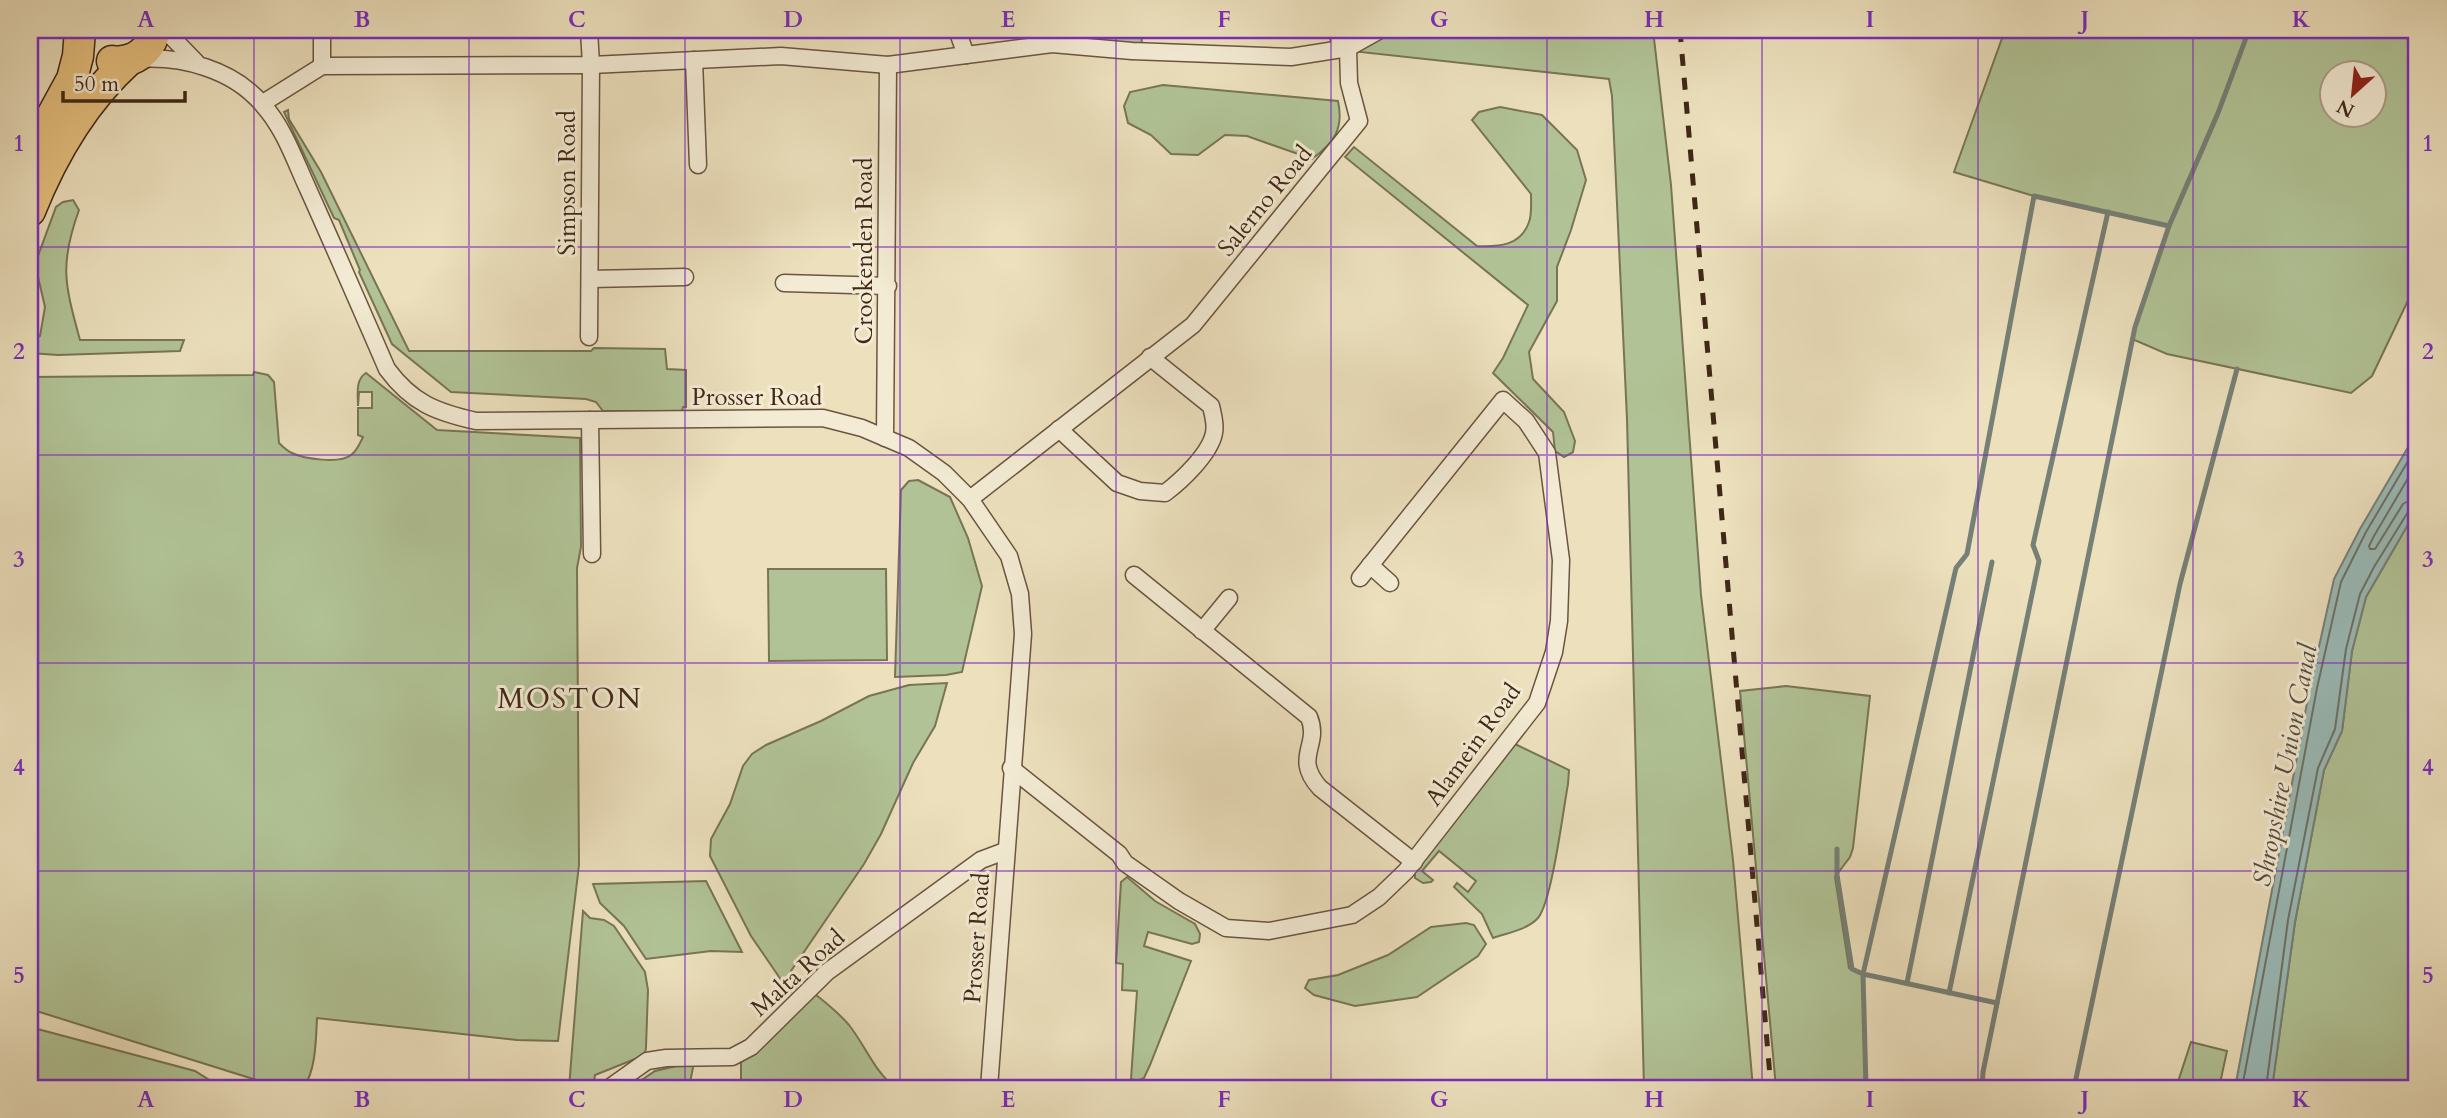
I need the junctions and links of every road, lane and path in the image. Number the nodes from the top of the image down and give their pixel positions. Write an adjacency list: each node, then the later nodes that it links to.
1 (80, 30): 11 (highway); 18 (highway)
2 (155, 30): 11 (highway)
3 (165, 30): 13 (street, Prosser Road)
4 (321, 30): 16 (street)
5 (589, 30): 14 (street, Simpson Road)
6 (957, 30): 10 (street)
7 (1338, 30): 9 (street, Salerno Road)
8 (1380, 30): 9 (street)
9 (1344, 49): 10 (street); 26 (street, Salerno Road)
10 (966, 55): 15 (street)
11 (130, 59): 13 (street, Prosser Road); 20 (highway)
12 (694, 60): 14 (street); 15 (street); 19 (street)
13 (198, 64): 17 (street, Prosser Road)
14 (591, 65): 16 (street); 22 (street, Simpson Road)
15 (888, 65): 24 (street, Crookenden Road)
16 (322, 66): 17 (street)
17 (263, 103): 27 (street, Prosser Road)
18 (30, 156)
19 (698, 165)
20 (30, 211)
21 (685, 277): 22 (street)
22 (590, 279): 25 (street, Simpson Road)
23 (784, 283): 24 (street)
24 (888, 286): 29 (street, Crookenden Road)
25 (589, 337)
26 (1150, 357): 28 (street, Salerno Road); 28 (street)
27 (590, 420): 29 (street, Prosser Road); 31 (street)
28 (1059, 429): 30 (street, Salerno Road)
29 (884, 438): 30 (street, Prosser Road)
30 (970, 499): 36 (street, Prosser Road)
31 (592, 554)
32 (1134, 575): 35 (street)
33 (1391, 583): 38 (street, Alamein Road)
34 (1229, 598): 35 (street)
35 (1202, 631): 38 (street)
36 (1011, 768): 37 (street, Prosser Road); 38 (street, Alamein Road)
37 (1005, 851): 39 (street, Malta Road); 40 (street, Prosser Road)
38 (1413, 862)
39 (609, 1088)
40 (989, 1088)

